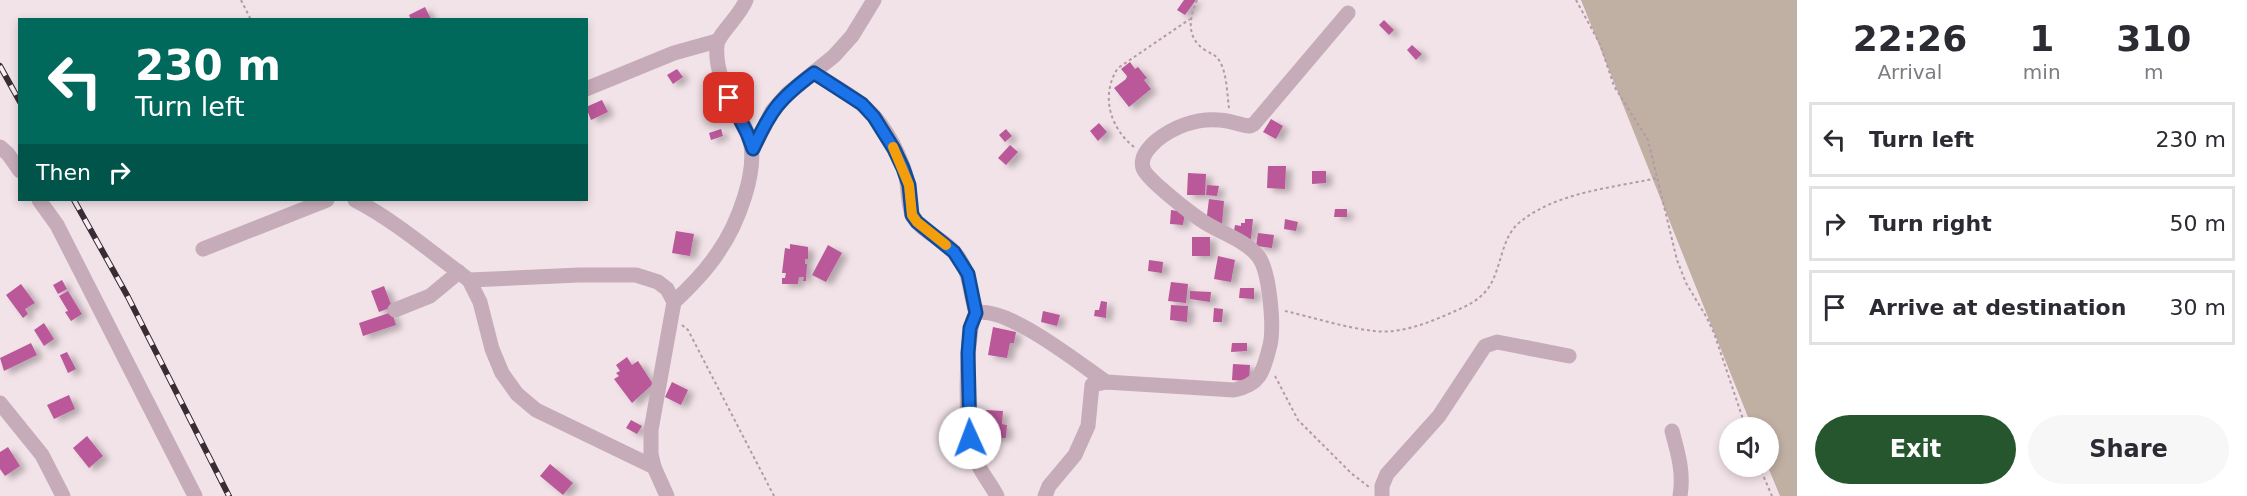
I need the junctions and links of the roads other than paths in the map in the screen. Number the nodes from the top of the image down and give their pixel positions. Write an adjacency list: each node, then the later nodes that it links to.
1 (746, 0): 4 (street)
2 (874, 0): 5 (street)
3 (1348, 13): 19 (street)
4 (717, 41): 6 (street); 8 (street)
5 (814, 73): 8 (street); 17 (street)
6 (588, 88)
7 (0, 147): 9 (street)
8 (753, 149): 15 (street)
9 (18, 168)
10 (40, 201): 25 (street)
11 (324, 201): 13 (street)
12 (357, 201): 14 (street)
13 (203, 249)
14 (464, 276): 15 (street); 16 (street); 22 (street)
15 (675, 302): 22 (street)
16 (395, 310)
17 (976, 313): 19 (street); 27 (street)
18 (1569, 356): 23 (street)
19 (1106, 382): 28 (street)
20 (0, 403): 24 (street)
21 (1672, 431): 29 (street)
22 (654, 467): 26 (street)
23 (1377, 493)
24 (63, 496)
25 (195, 496)
26 (667, 496)
27 (997, 496)
28 (1046, 496)
29 (1680, 496)

